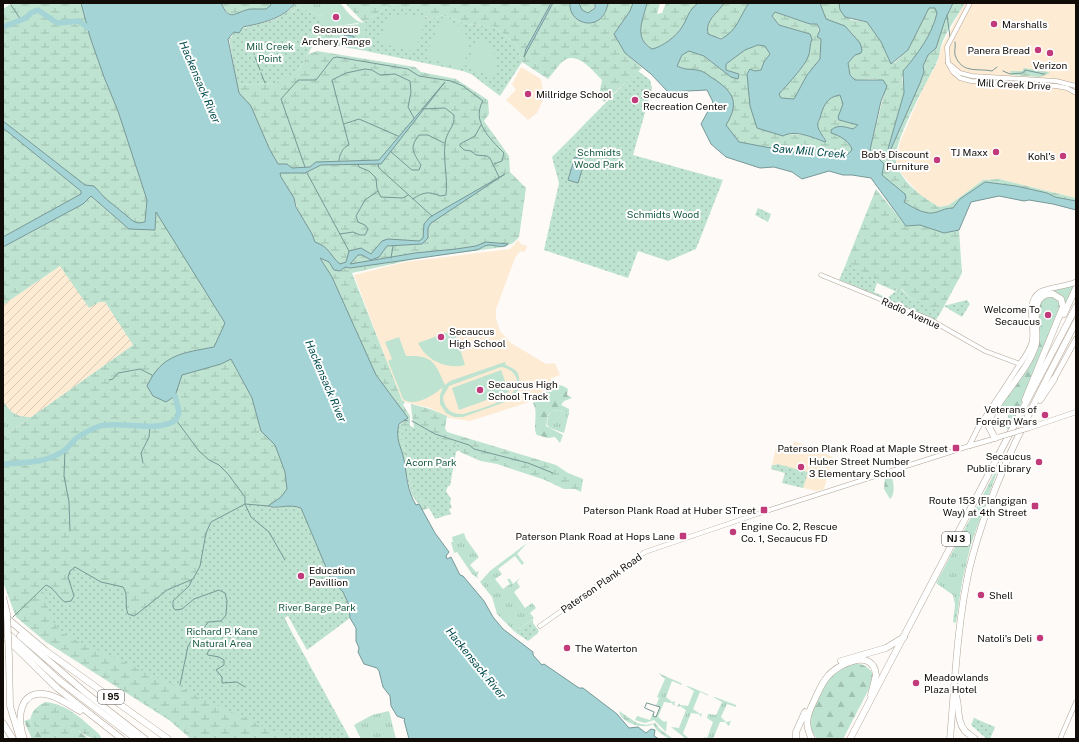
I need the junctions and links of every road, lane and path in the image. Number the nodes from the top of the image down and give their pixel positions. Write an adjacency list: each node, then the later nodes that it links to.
1 (970, 3): 2 (street)
2 (948, 63): 3 (street, Mill Creek Drive); 4 (street, Mill Creek Drive)
3 (1001, 78): 4 (street); 5 (street, Mill Creek Drive)
4 (999, 83): 6 (street, Mill Creek Drive)
5 (1076, 86)
6 (1076, 93)
7 (821, 275): 14 (street, Radio Avenue)
8 (1076, 282): 14 (main road)
9 (1076, 288): 13 (highway, NJ 3)
10 (1076, 307): 19 (highway, NJ 3)
11 (1076, 322): 17 (highway, NJ 3)
12 (1076, 339): 15 (main road, NJ 3)
13 (1050, 342): 18 (highway); 19 (highway, NJ 3)
14 (1020, 364): 20 (main road)
15 (1054, 379): 17 (highway, NJ 3)
16 (1076, 412): 18 (main road, Paterson Plank Road, bridge)
17 (1028, 418): 27 (highway, NJ 3)
18 (997, 438): 20 (main road, Paterson Plank Road)
19 (1006, 442): 26 (highway, NJ 3)
20 (969, 446): 23 (street, Paterson Plank Road)
21 (3, 597): 34 (highway, bridge)
22 (3, 616): 38 (highway); 39 (highway, I 95)
23 (540, 626)
24 (3, 629): 37 (highway)
25 (3, 635): 31 (highway, I 95)
26 (905, 636): 29 (highway, NJ 3); 40 (highway)
27 (954, 691): 43 (highway, NJ 3); 44 (highway)
28 (1076, 702): 45 (street)
29 (868, 704): 30 (highway); 42 (highway, NJ 3)
30 (809, 713): 40 (highway); 41 (highway)
31 (98, 721): 35 (highway); 36 (highway, I 95)
32 (3, 723): 33 (highway)
33 (13, 739)
34 (20, 739)
35 (24, 739)
36 (122, 739)
37 (136, 739)
38 (145, 739)
39 (168, 739)
40 (797, 739)
41 (812, 739)
42 (850, 739)
43 (950, 739)
44 (975, 739)
45 (1060, 739)

